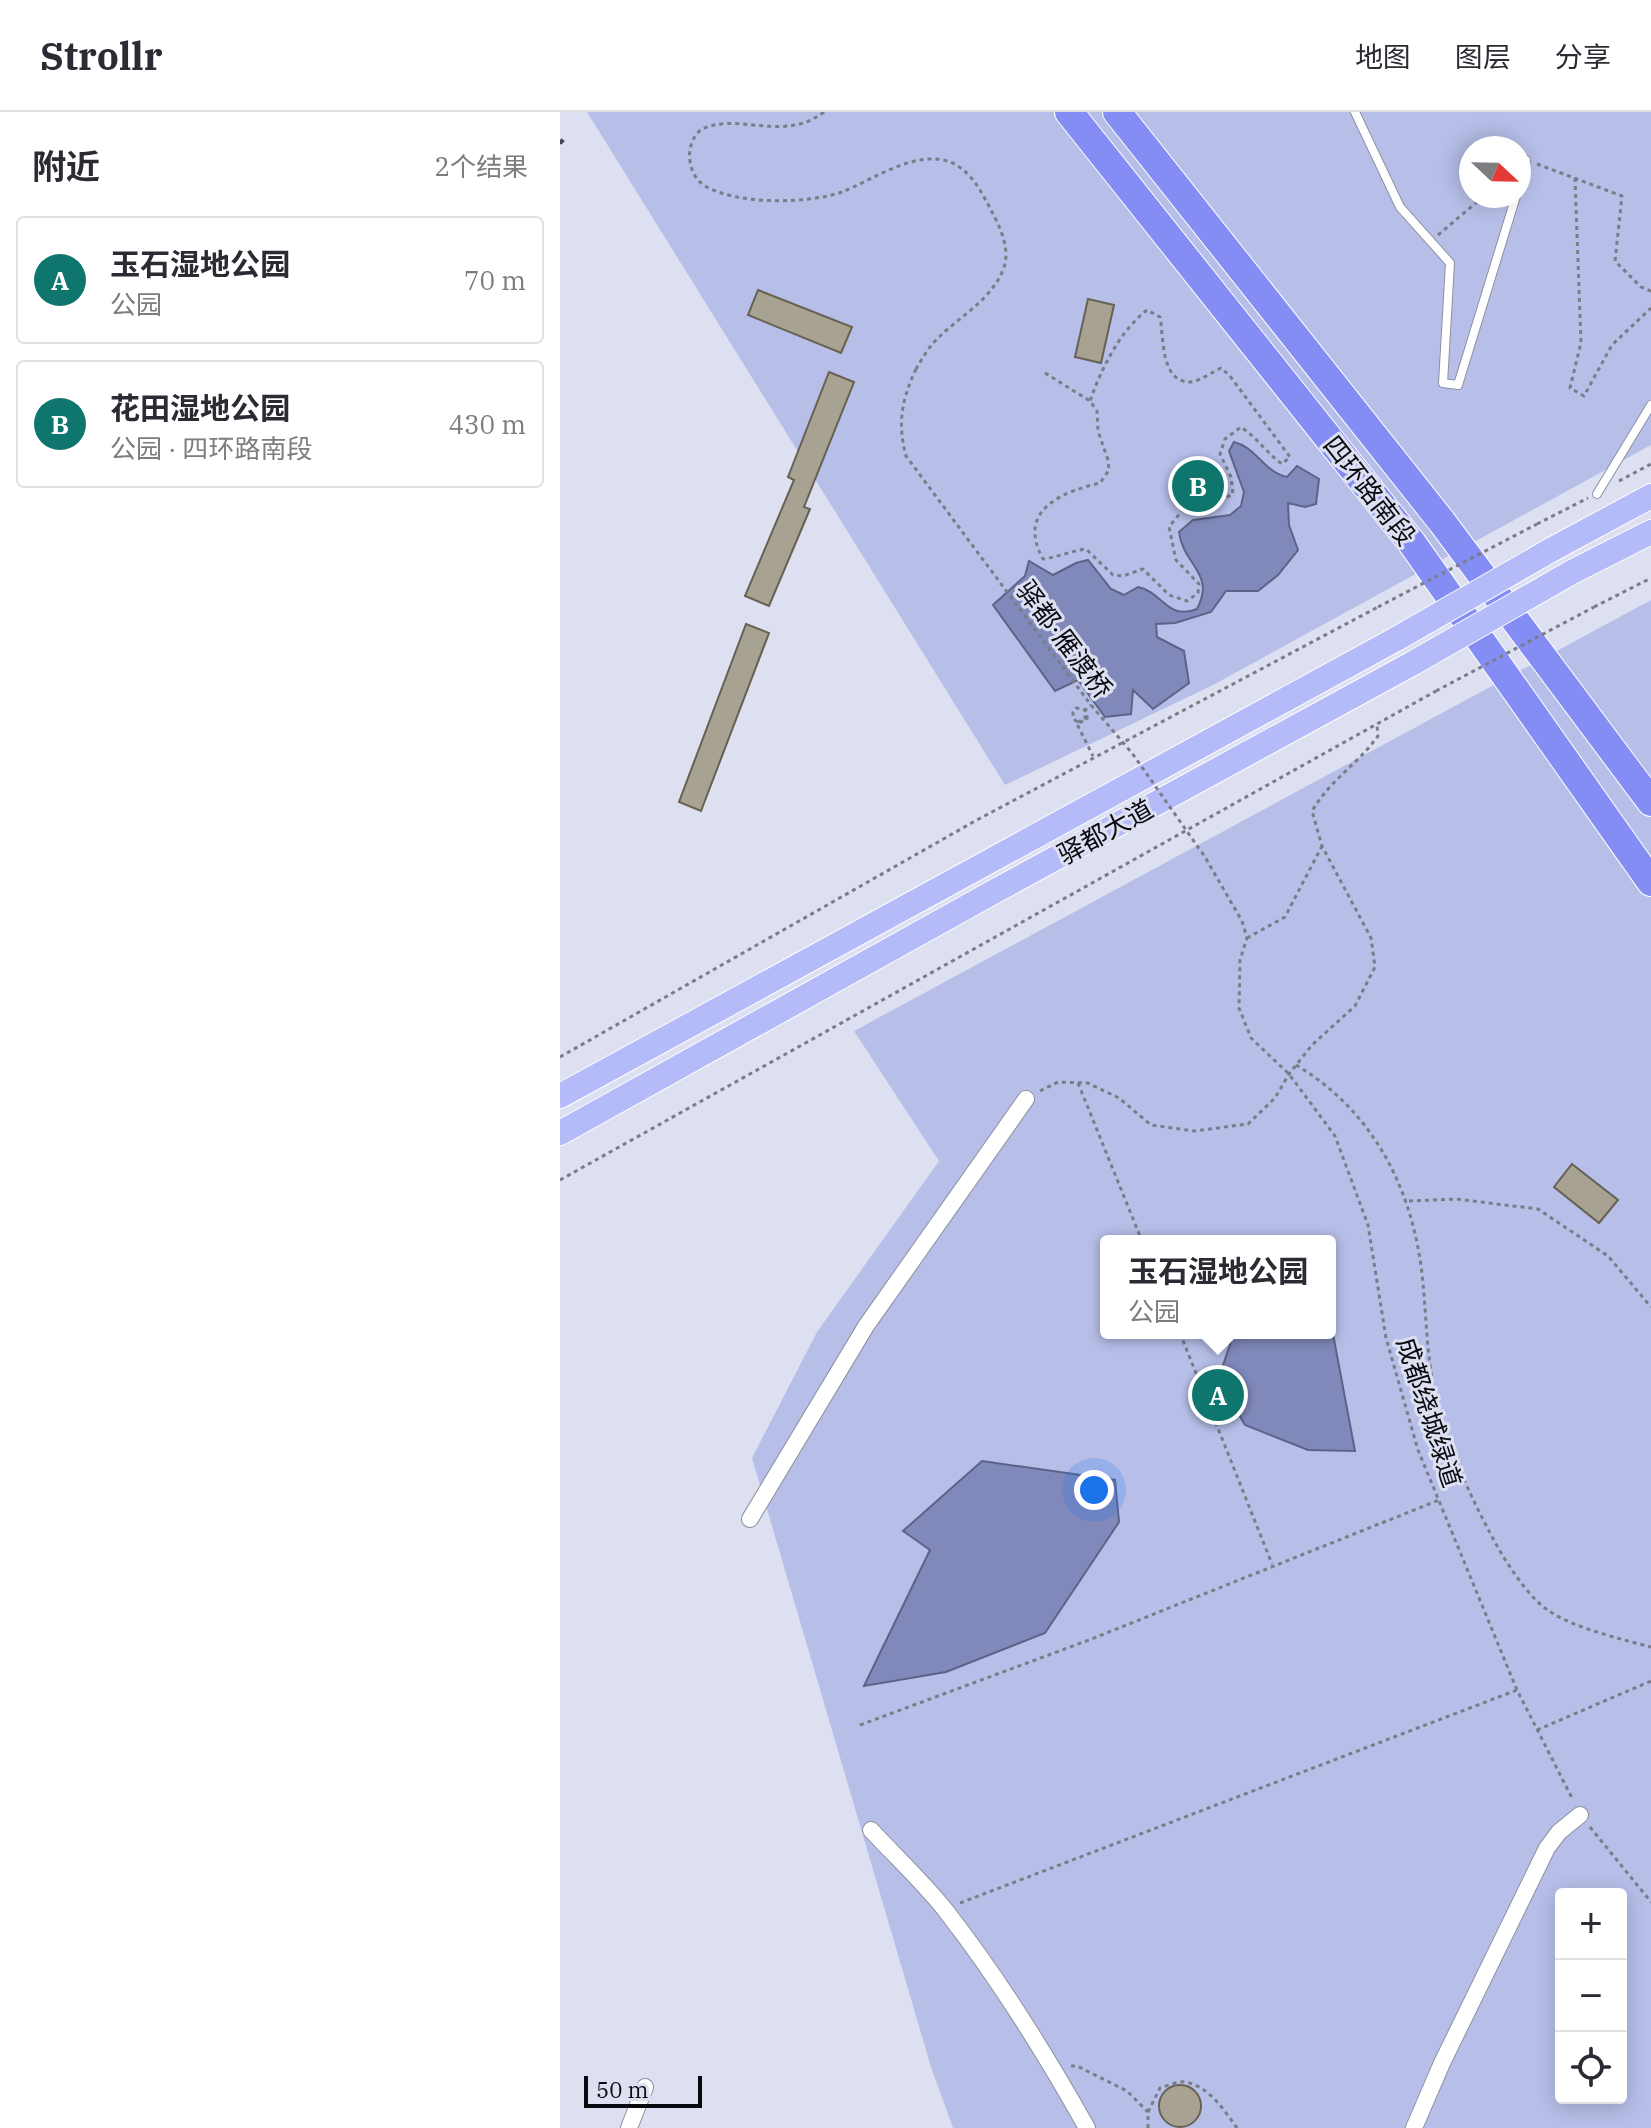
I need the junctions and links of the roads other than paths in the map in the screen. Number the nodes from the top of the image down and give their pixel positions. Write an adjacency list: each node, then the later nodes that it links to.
1 (1069, 112): 10 (highway, 四环路南段)
2 (1117, 112): 9 (highway, 四环路南段)
3 (1355, 112): 4 (lane)
4 (1512, 208)
5 (1651, 405): 6 (lane)
6 (1597, 494)
7 (1651, 496): 11 (main road, 驿都大道, bridge)
8 (1651, 532): 13 (main road, 驿都大道, bridge)
9 (1651, 802)
10 (1651, 882)
11 (560, 1096)
12 (1026, 1099): 14 (street)
13 (560, 1133)
14 (750, 1519)
15 (1580, 1815): 20 (street)
16 (871, 1830): 19 (street)
17 (645, 2087): 18 (street)
18 (629, 2128)
19 (1087, 2128)
20 (1414, 2128)

